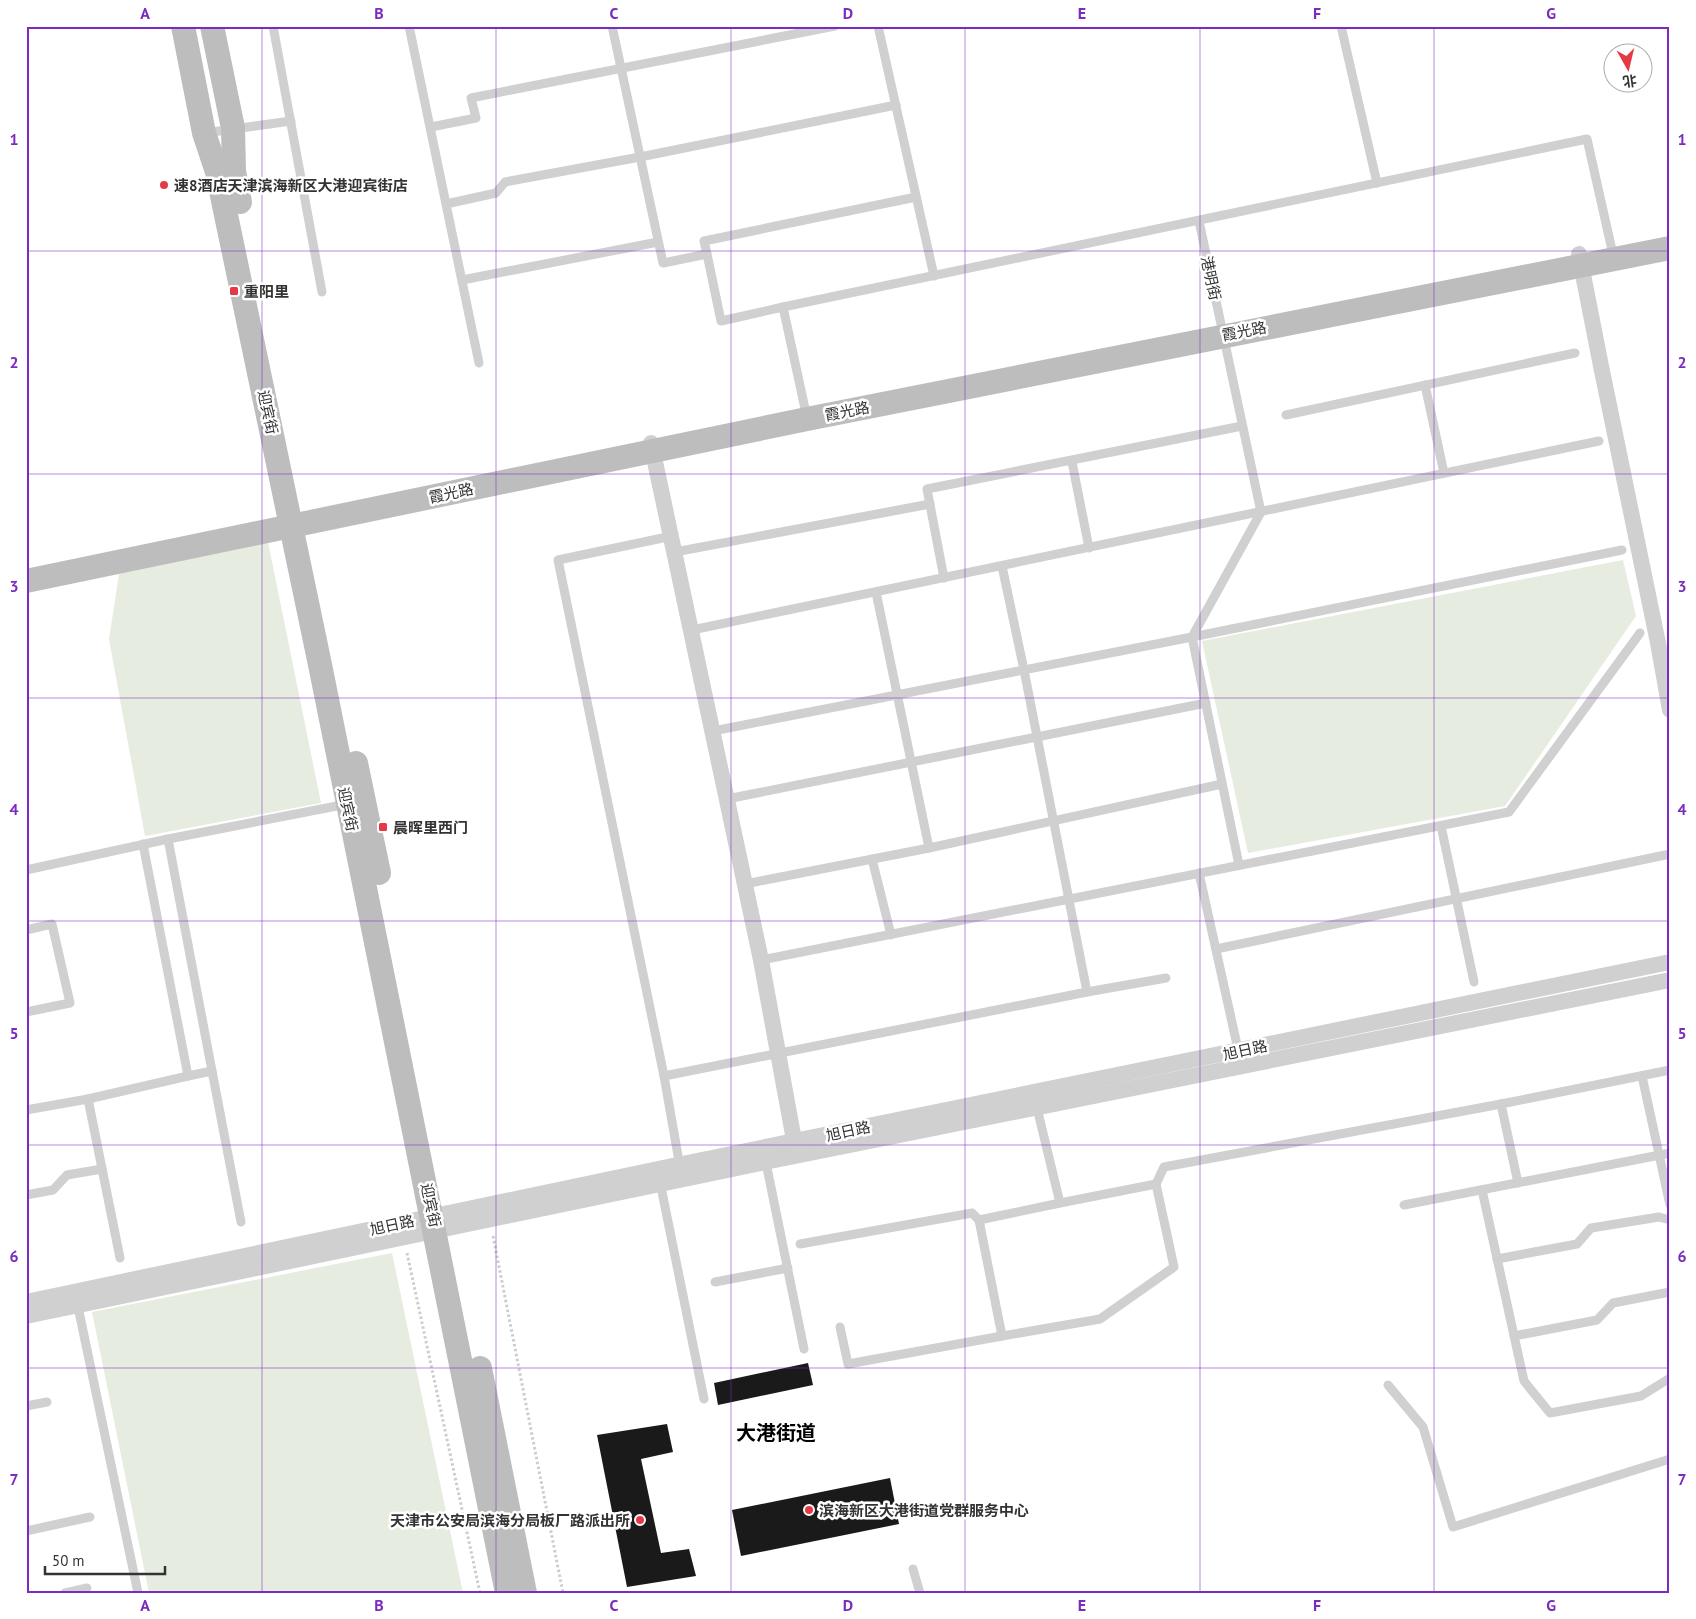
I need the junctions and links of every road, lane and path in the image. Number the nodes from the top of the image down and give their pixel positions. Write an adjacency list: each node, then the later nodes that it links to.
1 (183, 26): 14 (main road, 迎宾街)
2 (212, 26): 13 (main road, 迎宾街)
3 (273, 26): 11 (lane)
4 (409, 26): 12 (lane)
5 (612, 26): 9 (lane)
6 (835, 26): 9 (lane)
7 (878, 26): 10 (lane)
8 (1341, 26): 16 (lane)
9 (622, 69): 12 (lane); 15 (lane)
10 (896, 105): 15 (lane); 17 (lane)
11 (291, 120): 13 (lane); 28 (lane)
12 (431, 126): 18 (lane)
13 (233, 128): 14 (lane); 43 (main road, 迎宾街)
14 (204, 133): 43 (main road, 迎宾街)
15 (640, 157): 18 (lane); 21 (lane)
16 (1377, 183): 19 (lane); 23 (lane)
17 (916, 197): 24 (lane); 26 (lane)
18 (446, 204): 27 (lane)
19 (1199, 221): 26 (lane); 30 (lane, 港明街)
20 (1670, 235): 23 (main road, 霞光路)
21 (658, 242): 24 (lane); 27 (lane)
22 (1670, 248): 23 (main road, 霞光路)
23 (1613, 253): 25 (main road, 霞光路)
24 (707, 254): 29 (lane)
25 (1580, 260): 30 (main road, 霞光路); 55 (street)
26 (934, 276): 29 (lane)
27 (462, 280): 32 (lane)
28 (322, 292)
29 (783, 307): 34 (lane)
30 (1223, 330): 34 (main road, 霞光路); 36 (lane, 港明街)
31 (1575, 353): 33 (lane)
32 (479, 363)
33 (1425, 385): 35 (lane); 40 (lane)
34 (806, 414): 38 (main road, 霞光路)
35 (1286, 415)
36 (1242, 426): 39 (lane); 42 (lane, 港明街)
37 (1599, 441): 40 (lane)
38 (652, 446): 43 (main road, 霞光路); 44 (street)
39 (1072, 462): 41 (lane); 45 (lane)
40 (1444, 473): 42 (lane)
41 (930, 504): 44 (lane); 49 (lane)
42 (1261, 512): 45 (lane); 54 (lane)
43 (298, 519): 48 (main road, 霞光路); 50 (main road, 霞光路); 65 (main road, 迎宾街); 117 (main road, 迎宾街)
44 (674, 544): 52 (street); 94 (lane)
45 (1089, 548): 47 (lane)
46 (1622, 550): 54 (lane)
47 (1002, 566): 49 (lane); 56 (lane)
48 (26, 569)
49 (944, 578): 51 (lane)
50 (26, 581)
51 (876, 592): 52 (lane); 57 (lane)
52 (692, 630): 60 (street)
53 (1640, 633): 67 (lane)
54 (1192, 636): 56 (lane); 58 (lane)
55 (1664, 642): 59 (street)
56 (1024, 670): 57 (lane); 61 (lane)
57 (898, 694): 60 (lane); 62 (lane)
58 (1206, 703): 61 (lane); 63 (lane)
59 (1670, 710)
60 (713, 731): 64 (street)
61 (1037, 737): 62 (lane); 66 (lane)
62 (912, 762): 64 (lane); 70 (lane)
63 (1222, 784): 66 (lane); 73 (lane)
64 (727, 799): 76 (street)
65 (347, 804): 68 (lane); 117 (main road, 迎宾街)
66 (1053, 820): 70 (lane); 77 (lane)
67 (1441, 826): 73 (lane); 78 (lane)
68 (168, 839): 69 (lane); 92 (lane)
69 (143, 844): 74 (lane); 93 (lane)
70 (929, 848): 72 (lane)
71 (1670, 854): 78 (lane)
72 (872, 859): 76 (lane); 80 (lane)
73 (1239, 865): 75 (lane)
74 (26, 870)
75 (1199, 873): 77 (lane); 81 (lane)
76 (745, 884): 82 (street)
77 (1069, 899): 80 (lane); 87 (lane)
78 (1456, 899): 81 (lane); 86 (lane)
79 (26, 930): 88 (lane)
80 (891, 935): 82 (lane)
81 (1216, 949): 90 (lane)
82 (761, 960): 89 (street)
83 (1670, 962): 90 (street, 旭日路)
84 (1166, 978): 87 (lane)
85 (1670, 980): 90 (street, 旭日路)
86 (1474, 982)
87 (1087, 992): 89 (lane)
88 (26, 1012)
89 (778, 1053): 94 (lane); 100 (street)
90 (1240, 1058): 98 (street, 旭日路); 100 (street, 旭日路)
91 (1670, 1070): 95 (lane)
92 (212, 1071): 93 (lane); 116 (lane)
93 (188, 1076): 96 (lane)
94 (664, 1076): 105 (lane)
95 (1642, 1076): 97 (lane); 103 (lane)
96 (88, 1099): 99 (lane); 104 (lane)
97 (1501, 1104): 107 (lane); 108 (lane)
98 (1037, 1108): 100 (street, 旭日路); 111 (lane)
99 (26, 1110)
100 (795, 1149): 102 (street, 旭日路)
101 (1670, 1153): 103 (lane)
102 (764, 1155): 105 (street, 旭日路); 123 (lane)
103 (1659, 1155): 107 (lane); 113 (lane)
104 (102, 1169): 110 (lane); 121 (lane)
105 (681, 1172): 106 (street, 旭日路)
106 (659, 1177): 117 (street, 旭日路); 135 (lane)
107 (1518, 1183): 109 (lane)
108 (1156, 1184): 111 (lane); 130 (lane)
109 (1482, 1190): 112 (lane); 122 (lane)
110 (26, 1195)
111 (1060, 1203): 114 (lane)
112 (1404, 1205)
113 (1670, 1205)
114 (979, 1220): 119 (lane); 130 (lane)
115 (1670, 1220): 122 (lane)
116 (241, 1222)
117 (442, 1222): 126 (street, 旭日路); 146 (main road, 迎宾街); 147 (main road, 迎宾街)
118 (493, 1236): 148 (path)
119 (800, 1244)
120 (407, 1253): 145 (path)
121 (120, 1258)
122 (1497, 1259): 131 (lane)
123 (788, 1268): 124 (lane); 132 (lane)
124 (715, 1282)
125 (1670, 1292): 131 (lane)
126 (76, 1298): 127 (street, 旭日路); 128 (street, 旭日路); 144 (lane)
127 (26, 1302)
128 (26, 1316)
129 (840, 1327): 130 (lane)
130 (1002, 1336)
131 (1514, 1336): 133 (lane)
132 (804, 1349)
133 (1670, 1378)
134 (1388, 1385): 138 (lane)
135 (704, 1399)
136 (47, 1402): 137 (lane)
137 (26, 1406)
138 (1670, 1459)
139 (90, 1517): 140 (lane)
140 (26, 1531)
141 (913, 1569): 149 (lane)
142 (87, 1588): 143 (lane)
143 (65, 1593)
144 (138, 1593)
145 (480, 1593)
146 (508, 1593)
147 (526, 1593)
148 (563, 1593)
149 (920, 1593)

